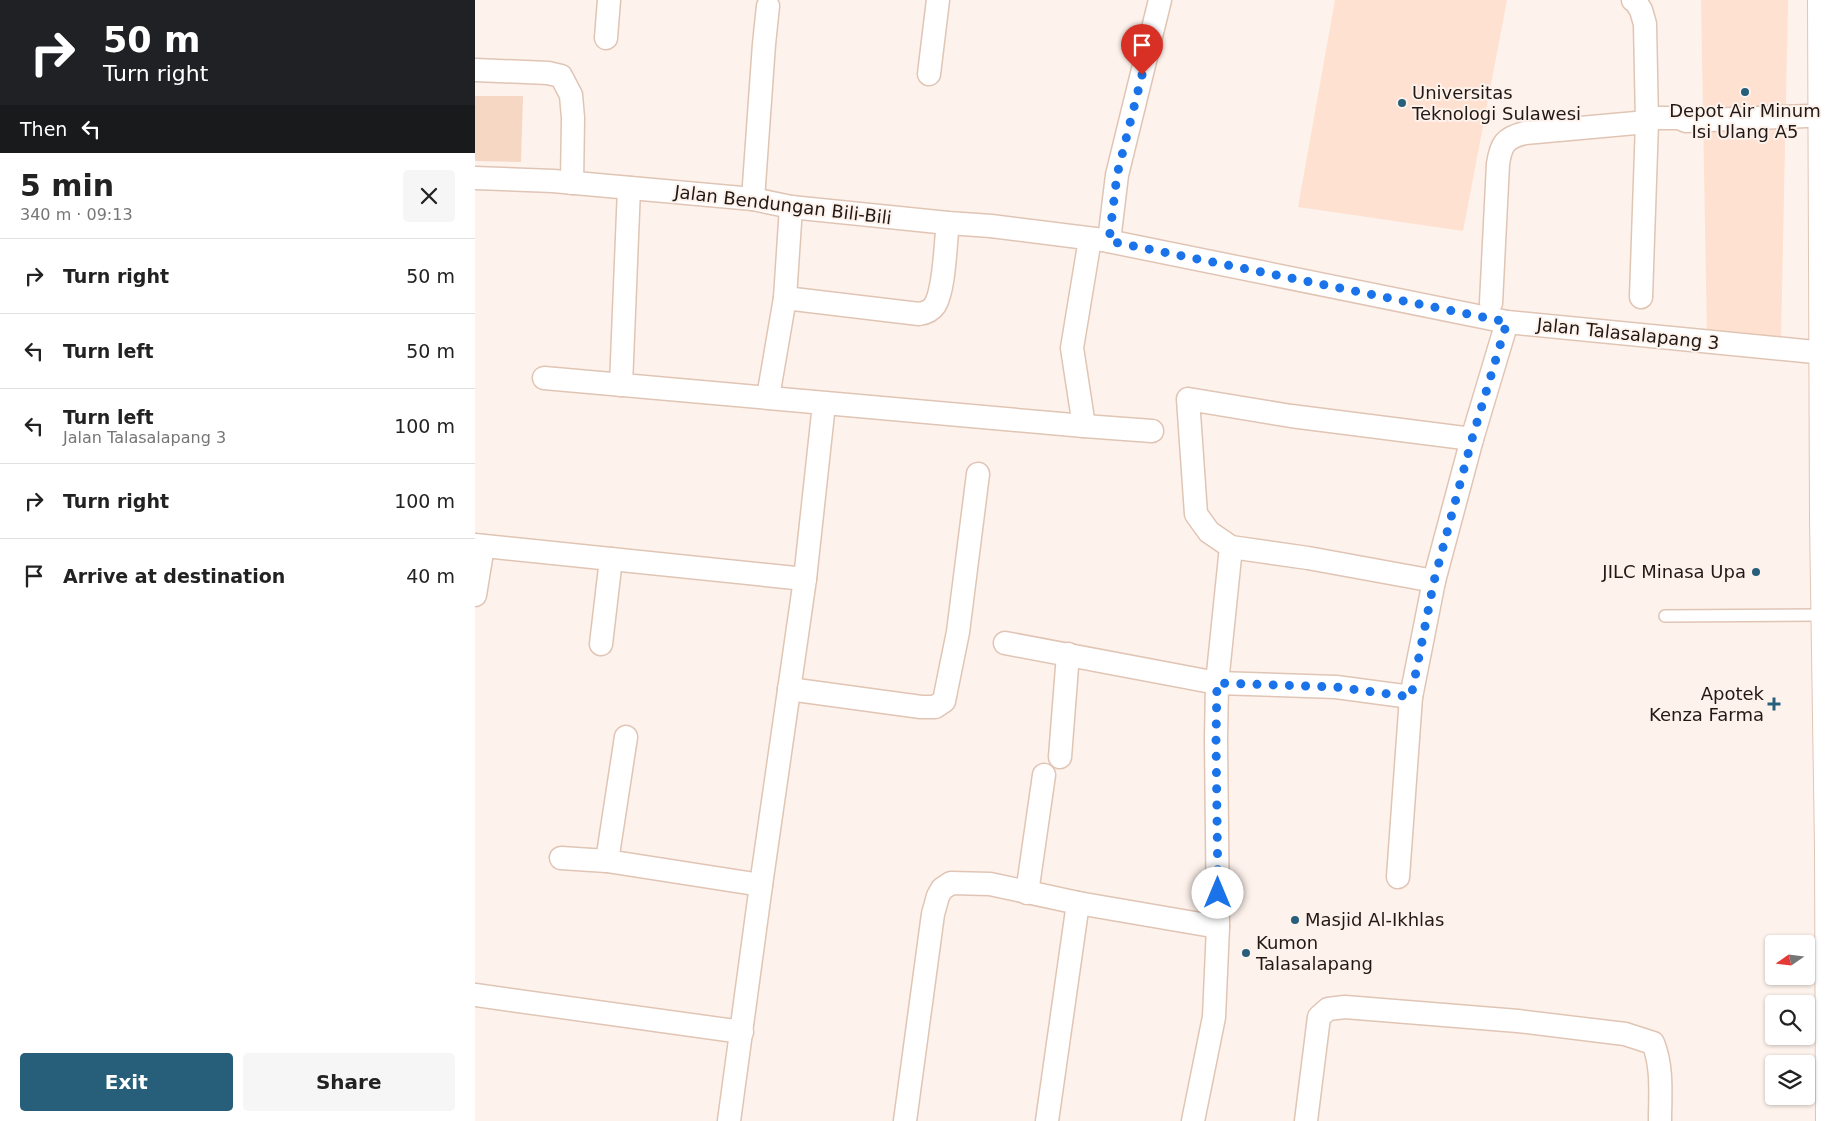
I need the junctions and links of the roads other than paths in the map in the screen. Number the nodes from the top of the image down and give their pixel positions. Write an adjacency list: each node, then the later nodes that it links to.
1 (609, 0): 8 (street)
2 (938, 0): 10 (street)
3 (1160, 0): 19 (street)
4 (1633, 0): 12 (street)
5 (1822, 0): 7 (main road)
6 (768, 6): 16 (street)
7 (1826, 33): 11 (main road)
8 (606, 38)
9 (475, 70): 14 (street)
10 (929, 74)
11 (1827, 115): 12 (street); 20 (main road)
12 (1647, 121): 21 (street); 23 (street)
13 (475, 178): 14 (street, Jalan Bendungan Bili-Bili)
14 (573, 183): 15 (street, Jalan Bendungan Bili-Bili)
15 (629, 188): 16 (street, Jalan Bendungan Bili-Bili); 27 (street)
16 (753, 199): 17 (street, Jalan Bendungan Bili-Bili)
17 (791, 207): 18 (street, Jalan Bendungan Bili-Bili); 22 (street)
18 (948, 224): 19 (street, Jalan Bendungan Bili-Bili); 22 (street)
19 (1100, 240): 24 (street, Jalan Talasalapang 3); 30 (street)
20 (1827, 251): 25 (main road)
21 (1641, 297)
22 (785, 298): 28 (street)
23 (1491, 303)
24 (1507, 322): 25 (street, Jalan Talasalapang 3); 32 (street)
25 (1825, 353): 34 (main road)
26 (545, 378): 27 (street)
27 (621, 385): 28 (street)
28 (768, 398): 29 (street)
29 (824, 404): 30 (street); 38 (street)
30 (1084, 426): 31 (street)
31 (1152, 431)
32 (1472, 439): 36 (street); 39 (street)
33 (978, 474): 48 (street)
34 (1827, 520): 41 (main road)
35 (479, 546): 37 (street); 40 (street)
36 (1231, 547): 39 (street); 47 (street)
37 (611, 559): 38 (street); 44 (street)
38 (805, 579): 48 (street)
39 (1434, 581): 49 (street)
40 (475, 595)
41 (1826, 615): 42 (lane); 46 (main road)
42 (1665, 616)
43 (1005, 643): 45 (street)
44 (601, 644)
45 (1068, 654): 47 (street); 51 (street)
46 (1828, 678): 53 (main road)
47 (1217, 683): 49 (street); 60 (street)
48 (789, 689): 57 (street)
49 (1411, 697): 56 (street)
50 (626, 737): 55 (street)
51 (1060, 757)
52 (1044, 775): 58 (street)
53 (1829, 848): 69 (main road)
54 (561, 858): 55 (street)
55 (607, 861): 57 (street)
56 (1399, 877)
57 (761, 885): 62 (street)
58 (1027, 893): 59 (street); 64 (street)
59 (1078, 904): 60 (street); 65 (street)
60 (1218, 927): 66 (street)
61 (475, 995): 62 (street)
62 (742, 1032): 63 (street)
63 (729, 1121)
64 (905, 1121)
65 (1047, 1121)
66 (1193, 1121)
67 (1306, 1121): 68 (street)
68 (1661, 1121)
69 (1830, 1121)

